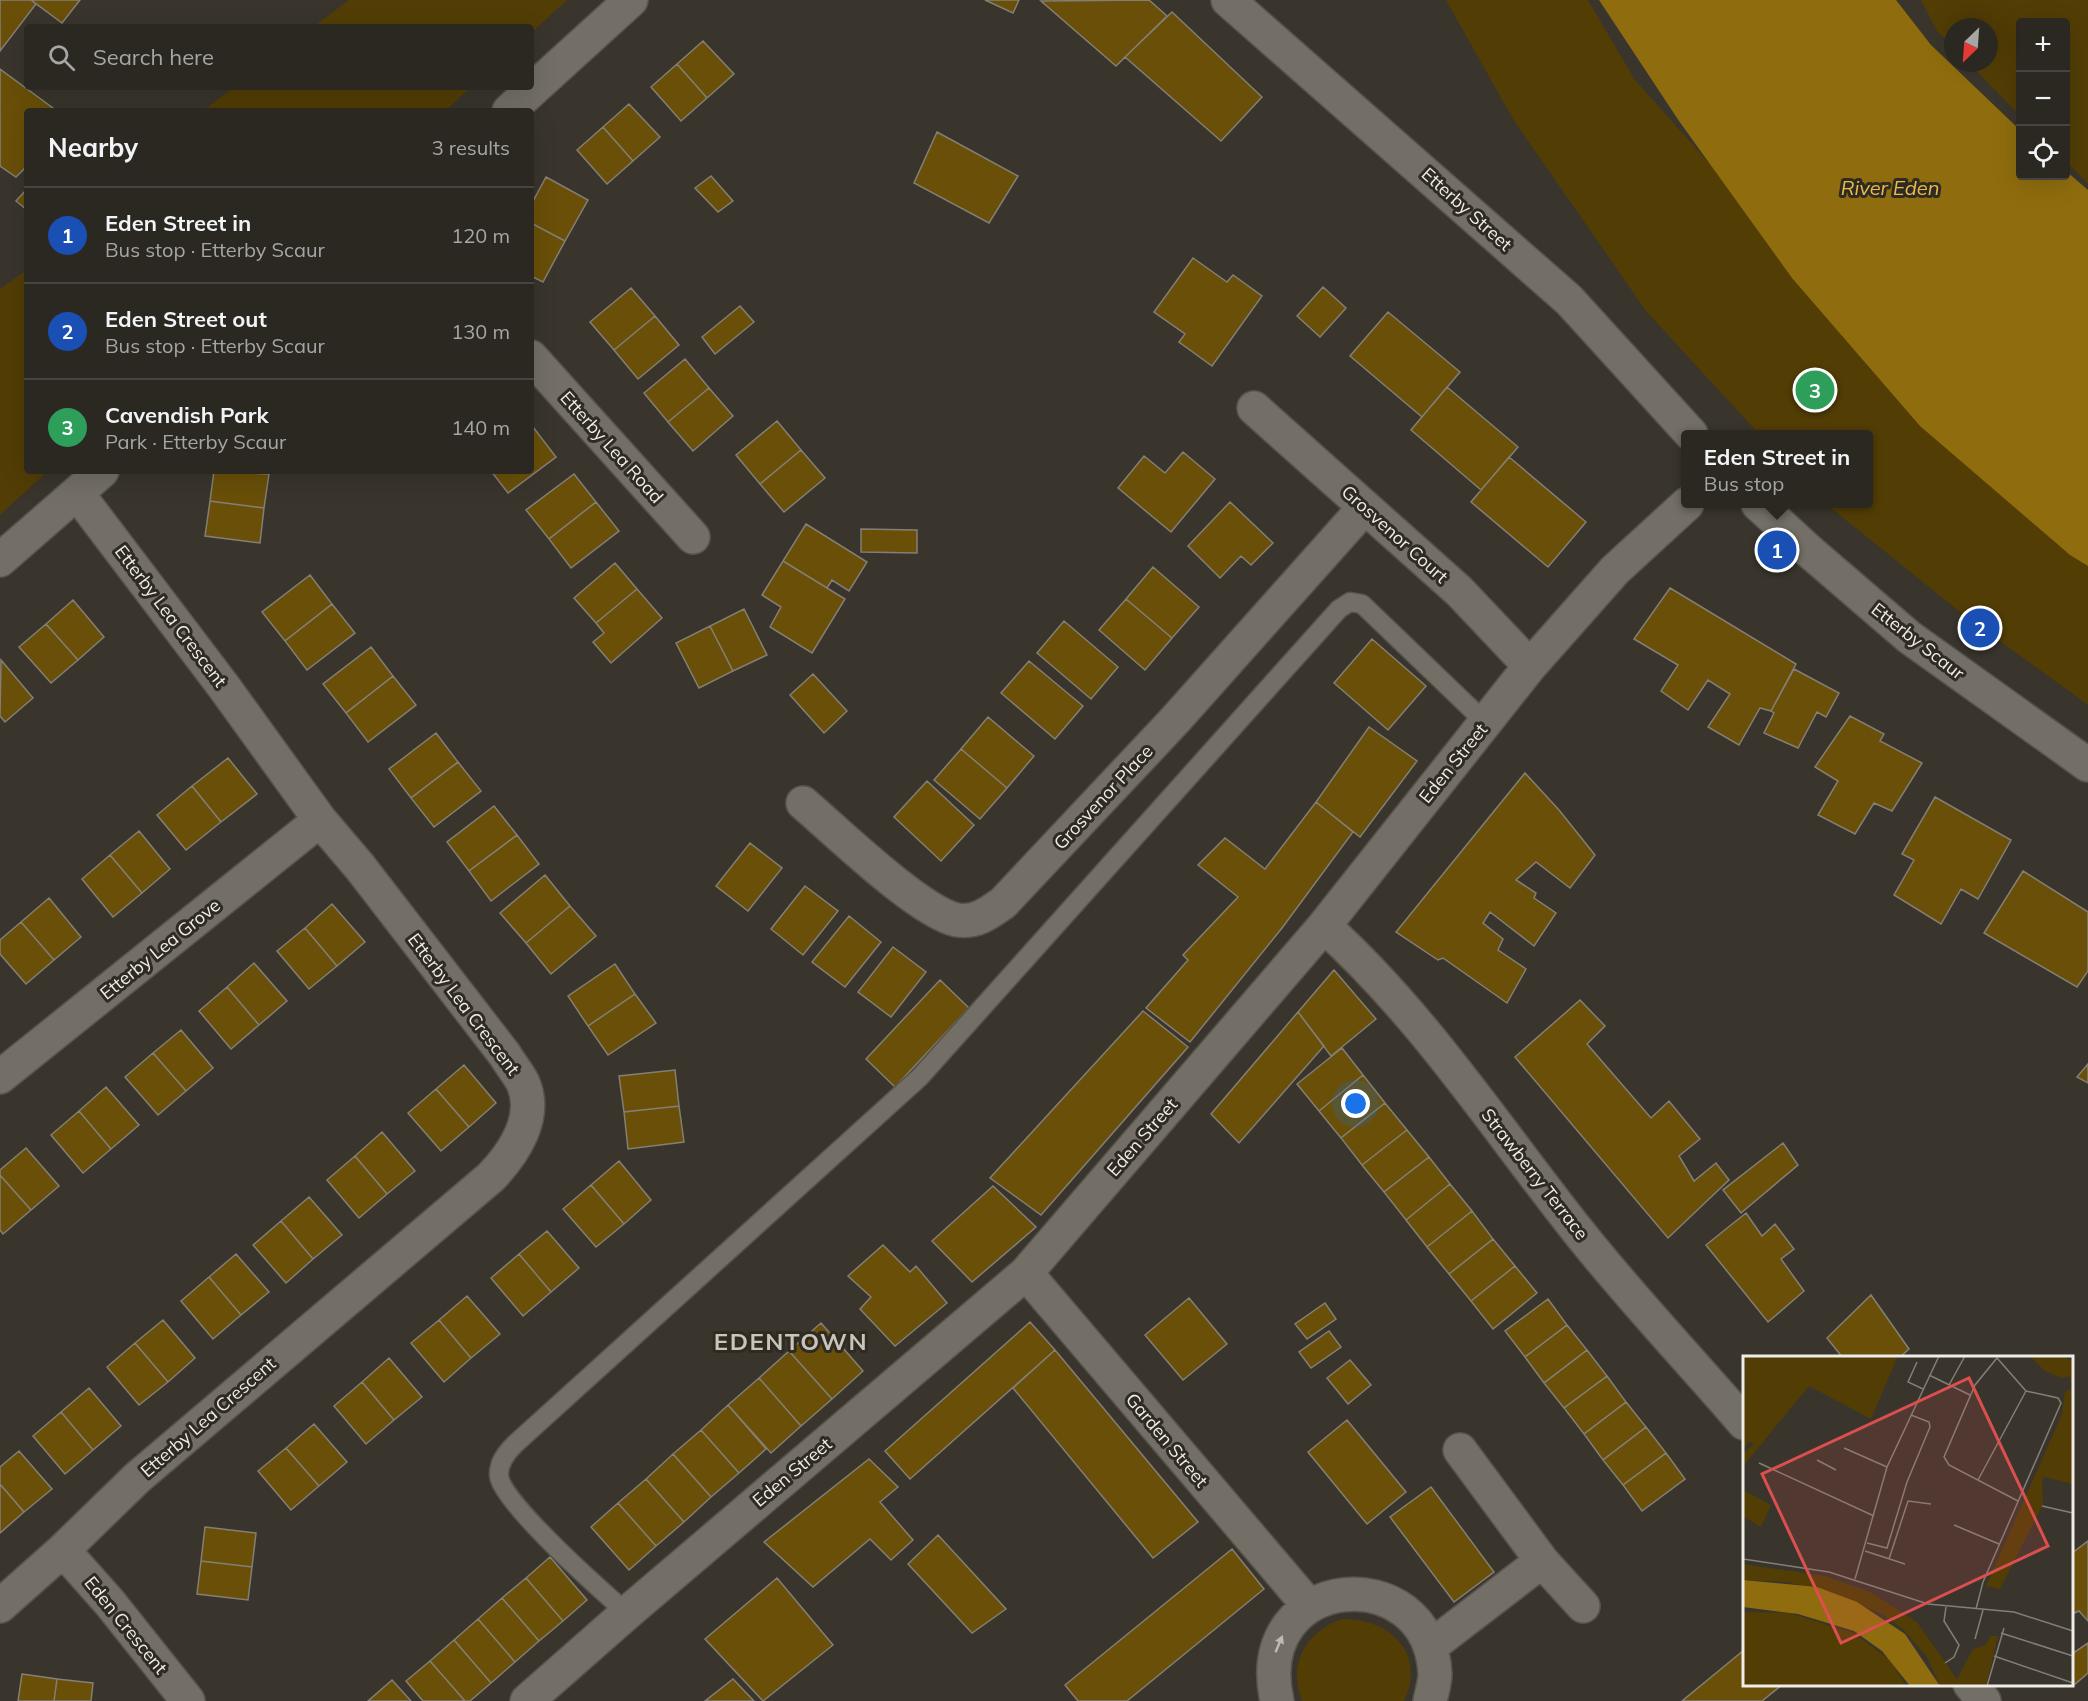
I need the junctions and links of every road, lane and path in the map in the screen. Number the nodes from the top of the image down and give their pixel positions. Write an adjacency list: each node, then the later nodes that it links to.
1 (631, 0): 3 (street)
2 (1228, 0): 8 (street, Etterby Street)
3 (534, 88)
4 (531, 90): 5 (street)
5 (511, 108)
6 (534, 360): 14 (street, Etterby Lea Road)
7 (1254, 408): 11 (street, Grosvenor Court)
8 (1686, 430)
9 (99, 474): 10 (street)
10 (77, 493): 15 (street); 20 (street, Etterby Lea Crescent)
11 (1365, 507): 16 (street, Grosvenor Court); 19 (street, Grosvenor Place)
12 (1683, 508): 16 (street, Eden Street)
13 (1762, 508): 18 (street, Etterby Scaur)
14 (693, 537)
15 (0, 560)
16 (1530, 666): 17 (street, Eden Street)
17 (1486, 723): 21 (street, Eden Street); 31 (lane)
18 (2088, 765)
19 (803, 803)
20 (320, 820): 22 (street, Etterby Lea Grove); 26 (street, Etterby Lea Crescent)
21 (1324, 926): 23 (street, Eden Street); 24 (street, Strawberry Terrace)
22 (0, 1077)
23 (1026, 1274): 29 (street, Garden Street); 31 (street, Eden Street)
24 (1743, 1422)
25 (1460, 1450): 27 (street)
26 (63, 1550): 28 (street, Etterby Lea Crescent); 34 (street, Eden Crescent)
27 (1542, 1561): 30 (street); 32 (street)
28 (0, 1606)
29 (1309, 1606): 32 (street); 36 (street, one-way to 29)
30 (1583, 1606)
31 (627, 1612): 35 (street, Eden Street)
32 (1430, 1647): 37 (street)
33 (1972, 1686): 38 (street)
34 (188, 1701)
35 (527, 1701)
36 (1277, 1701)
37 (1430, 1701)
38 (1984, 1701)

